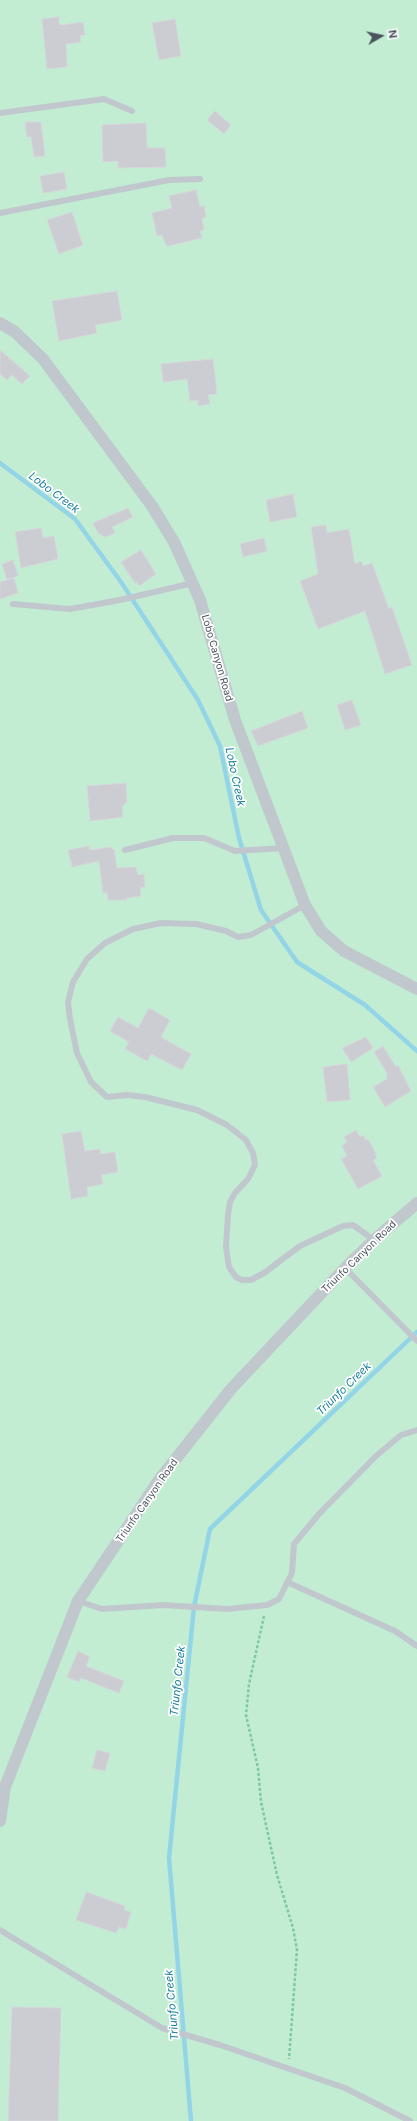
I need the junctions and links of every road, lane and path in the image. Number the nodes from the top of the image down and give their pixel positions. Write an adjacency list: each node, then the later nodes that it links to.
1 (132, 111): 2 (lane)
2 (0, 113)
3 (200, 179): 4 (lane)
4 (0, 213)
5 (0, 323): 6 (street, Lobo Canyon Road)
6 (193, 583): 7 (lane); 8 (street, Lobo Canyon Road)
7 (13, 604)
8 (284, 848): 9 (lane); 10 (street, Lobo Canyon Road)
9 (125, 850)
10 (305, 905): 11 (street, Lobo Canyon Road); 13 (lane)
11 (417, 989)
12 (417, 1203): 13 (street, Triunfo Canyon Road)
13 (374, 1240): 14 (street, Triunfo Canyon Road)
14 (345, 1268): 15 (lane); 18 (street, Triunfo Canyon Road)
15 (417, 1341)
16 (417, 1430): 17 (lane)
17 (288, 1582): 19 (lane); 20 (lane)
18 (78, 1601): 19 (lane); 21 (street, Triunfo Canyon Road)
19 (267, 1605): 23 (path)
20 (417, 1646)
21 (0, 1821)
22 (0, 1930): 23 (lane)
23 (288, 2069): 24 (lane)
24 (410, 2121)

